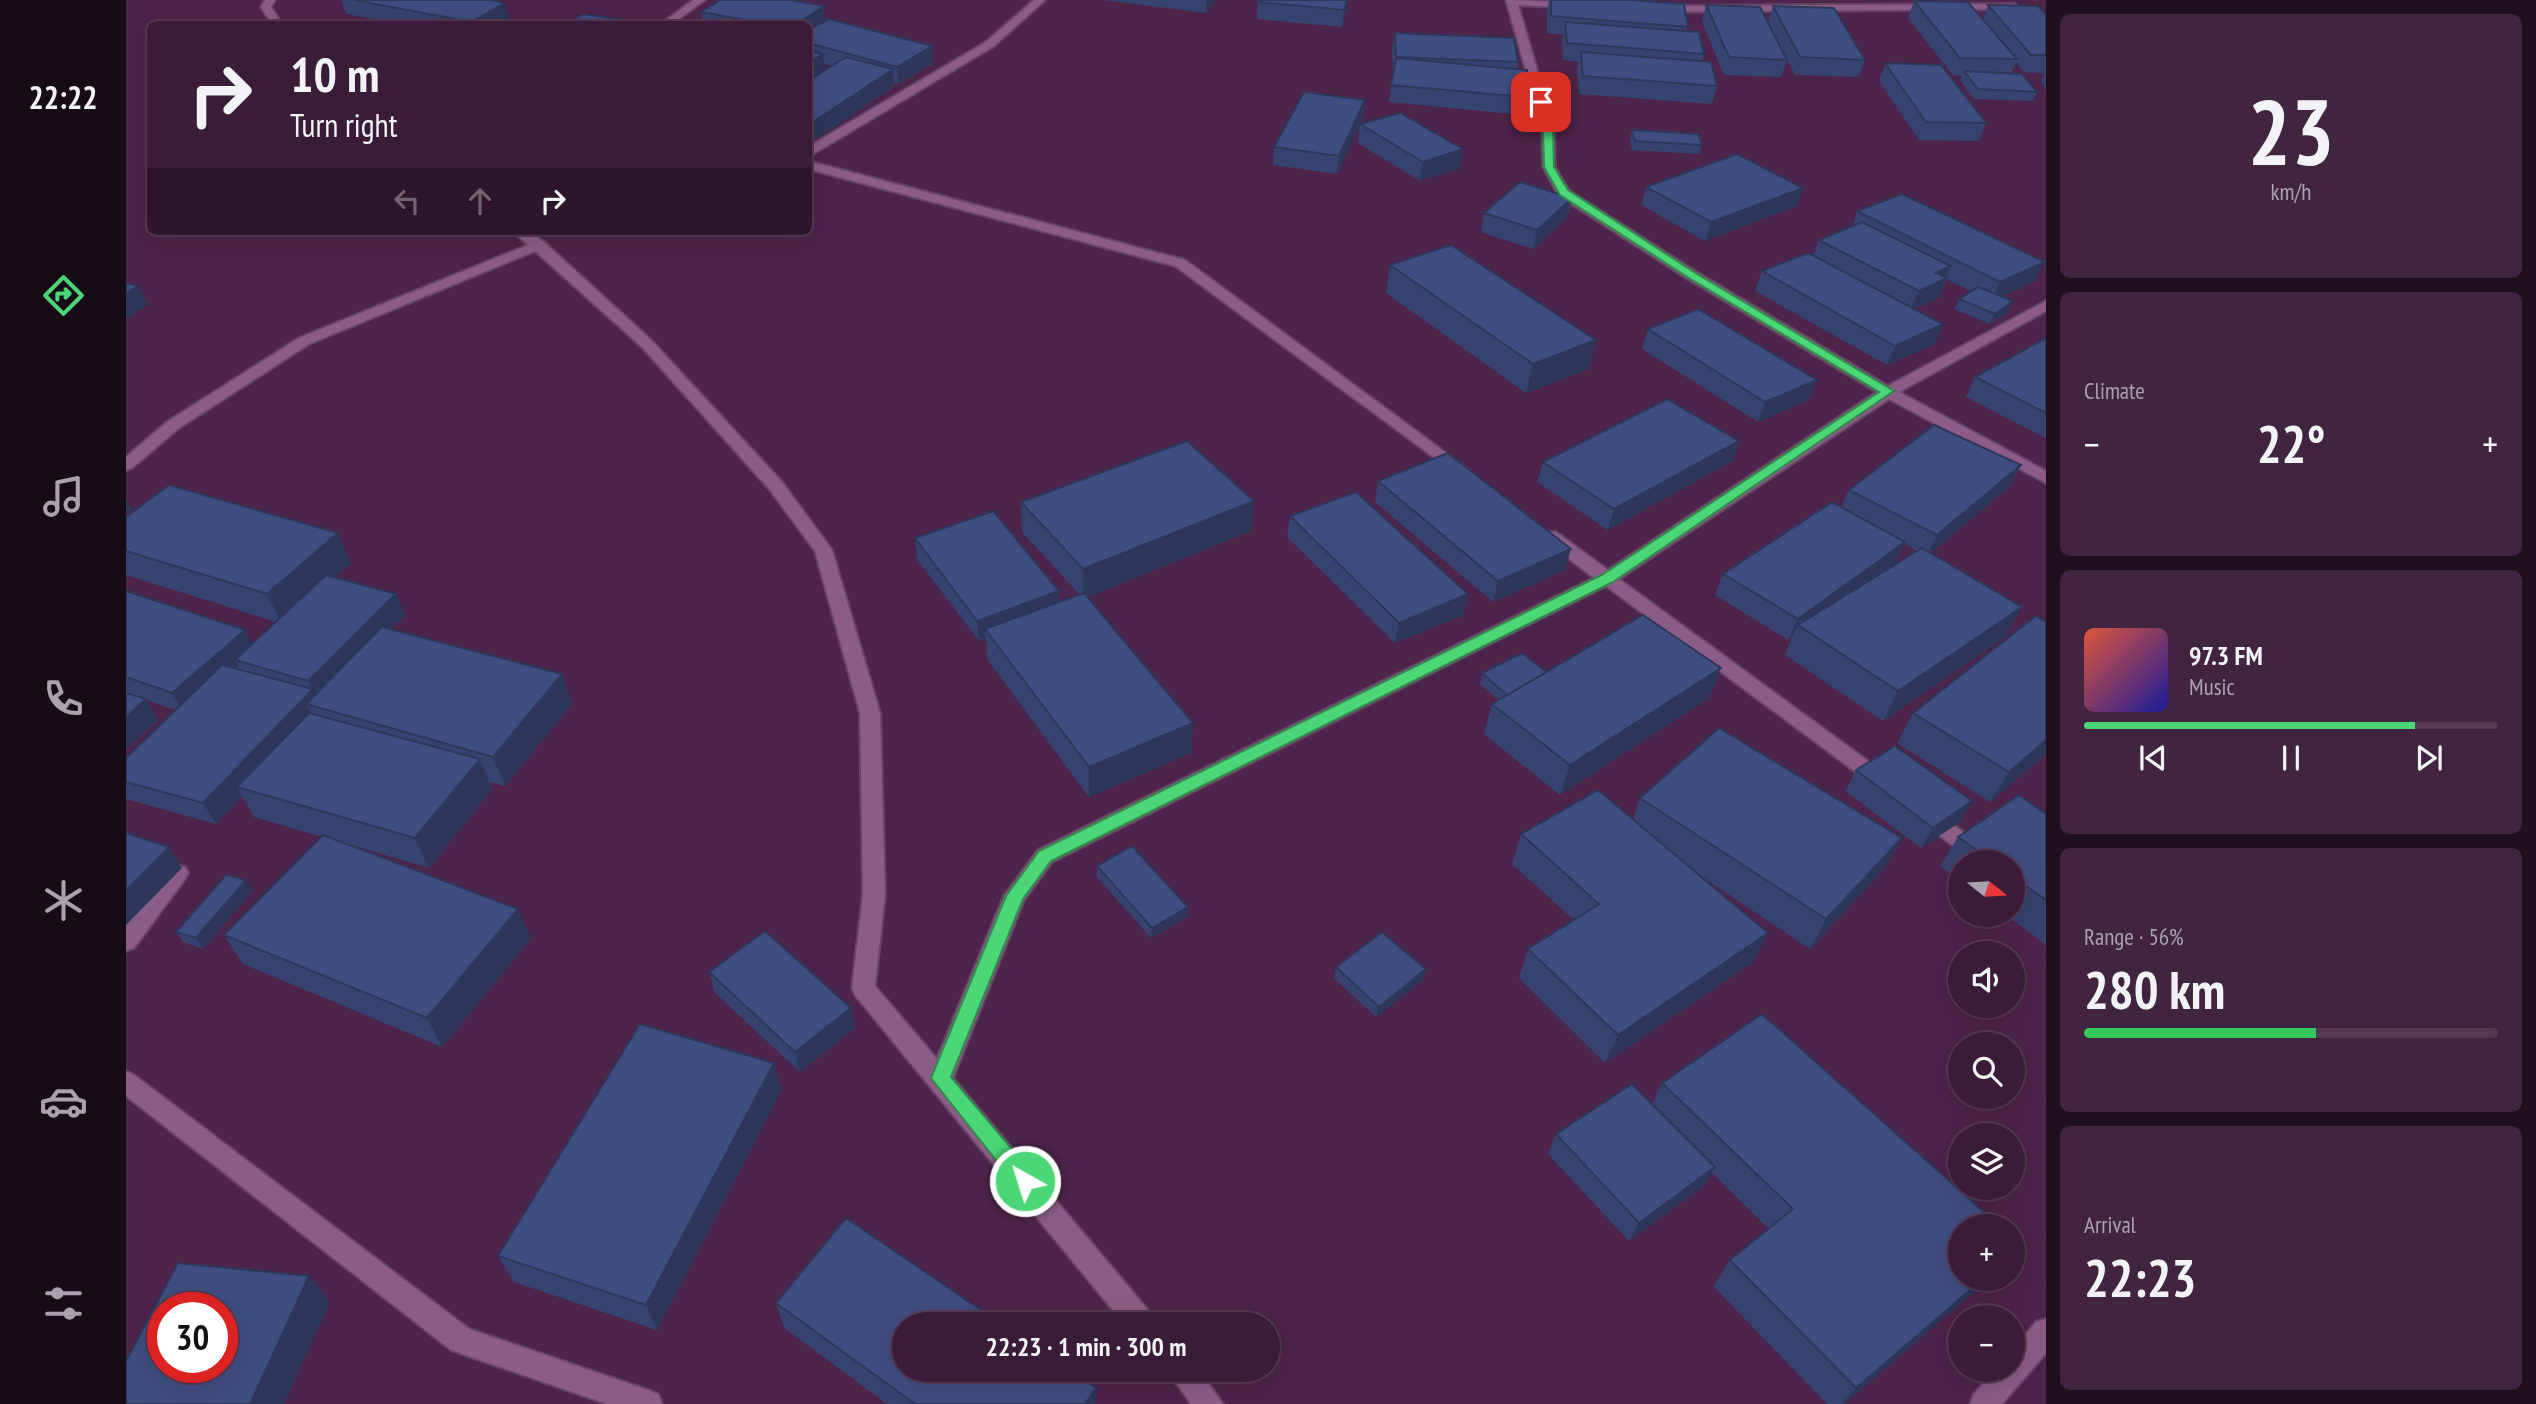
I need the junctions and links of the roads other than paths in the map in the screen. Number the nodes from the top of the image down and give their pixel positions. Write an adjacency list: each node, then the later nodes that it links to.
1 (270, 0): 8 (street)
2 (699, 0): 9 (street)
3 (1040, 0): 10 (street)
4 (1511, 0): 5 (street); 15 (street)
5 (1592, 7)
6 (2015, 7): 7 (street)
7 (1644, 9)
8 (275, 21)
9 (670, 21)
10 (812, 151)
11 (812, 166): 18 (street)
12 (525, 235): 13 (street)
13 (539, 245): 16 (street); 26 (street)
14 (2046, 305): 15 (street)
15 (1888, 391): 17 (street); 20 (street)
16 (126, 465)
17 (2046, 478)
18 (1473, 479)
19 (1540, 528): 20 (street)
20 (1608, 578): 21 (street); 26 (street)
21 (1893, 790)
22 (1915, 806): 23 (street)
23 (1974, 850)
24 (177, 873): 25 (street)
25 (126, 943)
26 (941, 1078): 28 (street)
27 (126, 1082): 31 (street)
28 (1132, 1312)
29 (2046, 1332): 33 (street)
30 (1191, 1382): 32 (street)
31 (649, 1404)
32 (1209, 1404)
33 (1984, 1404)

